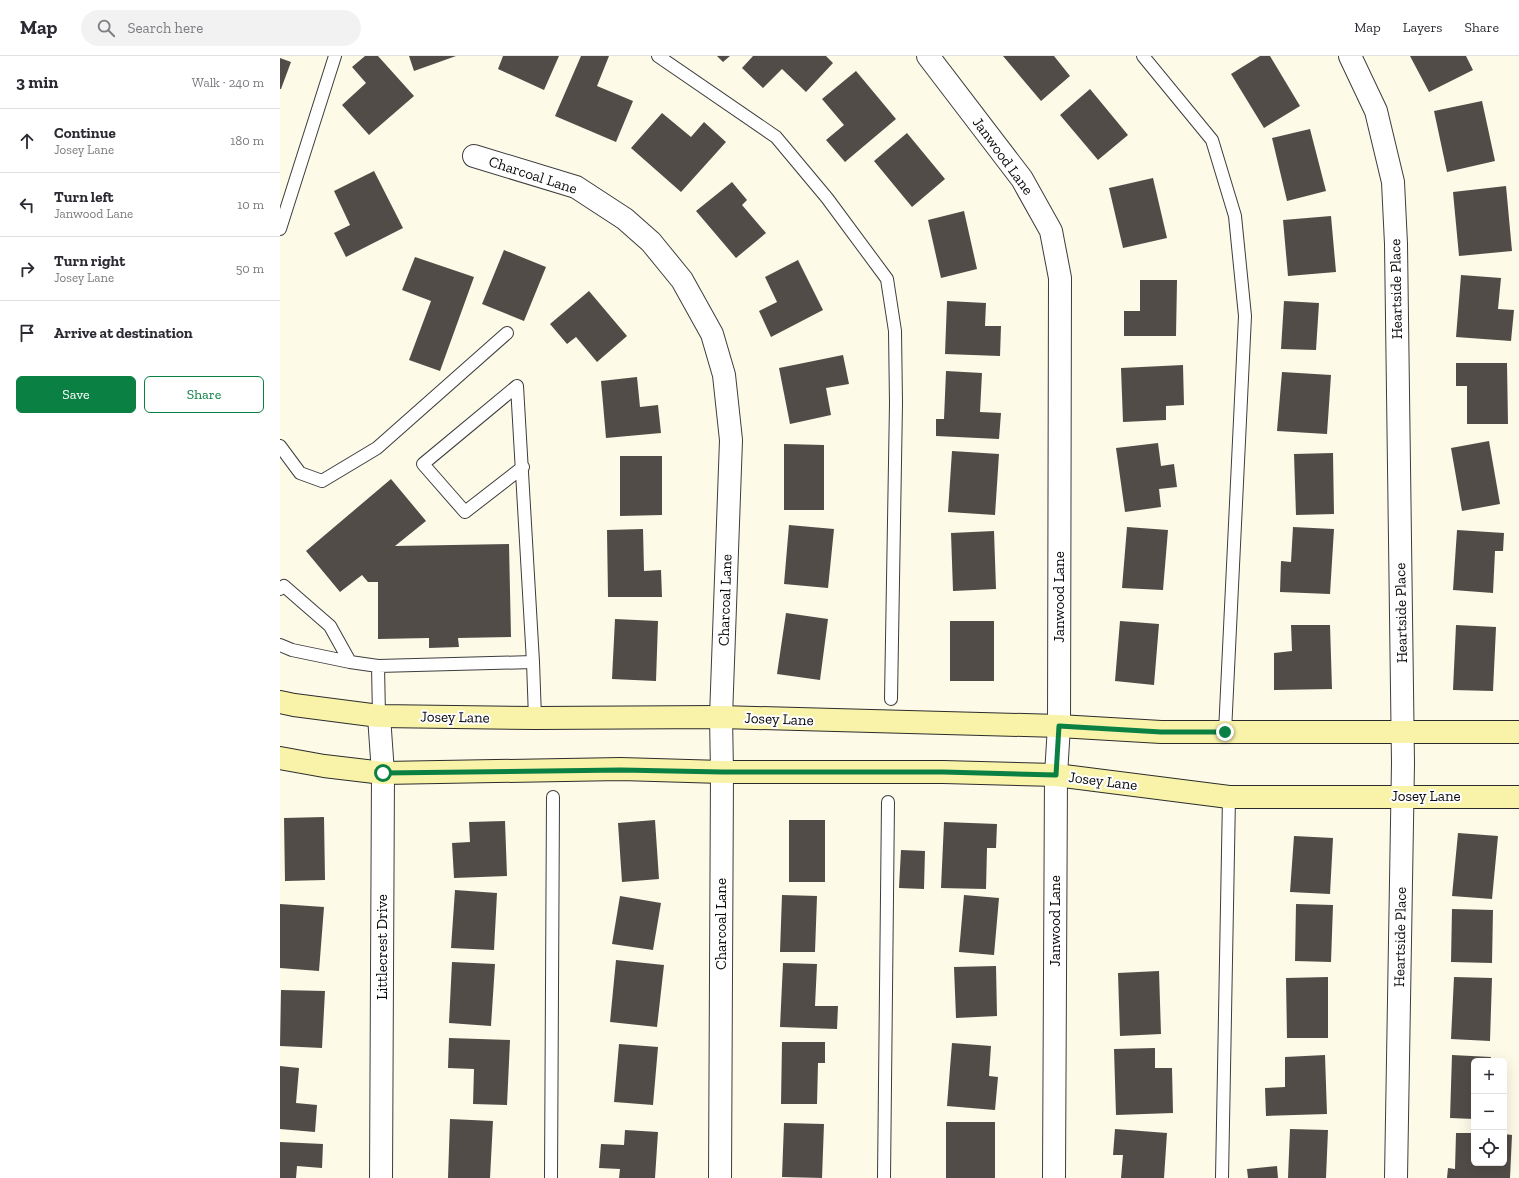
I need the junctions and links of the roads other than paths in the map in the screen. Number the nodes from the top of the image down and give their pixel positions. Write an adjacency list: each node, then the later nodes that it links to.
1 (335, 56): 7 (lane)
2 (658, 56): 16 (lane)
3 (928, 56): 21 (street, Janwood Lane)
4 (1143, 56): 22 (lane)
5 (1350, 56): 24 (street, Heartside Place)
6 (474, 156): 19 (street, Charcoal Lane)
7 (280, 229)
8 (507, 333): 9 (lane)
9 (280, 446)
10 (522, 467): 10 (lane); 14 (lane)
11 (280, 589): 13 (lane)
12 (280, 645): 13 (lane)
13 (350, 662): 15 (lane)
14 (533, 662): 15 (lane); 20 (lane)
15 (378, 666): 18 (lane)
16 (891, 699)
17 (280, 702): 18 (main road, Josey Lane)
18 (378, 716): 20 (main road, Josey Lane); 27 (street, Littlecrest Drive)
19 (721, 717): 20 (main road, Josey Lane); 21 (main road, Josey Lane); 26 (street, Charcoal Lane)
20 (535, 718)
21 (1059, 726): 22 (main road, Josey Lane); 28 (street, Janwood Lane)
22 (1225, 732): 24 (main road, Josey Lane)
23 (1519, 732): 24 (main road, Josey Lane)
24 (1403, 733): 29 (street, Heartside Place)
25 (280, 758): 27 (main road, Josey Lane)
26 (722, 772): 27 (main road, Josey Lane); 28 (main road, Josey Lane); 36 (street, Charcoal Lane)
27 (383, 773): 34 (street, Littlecrest Drive)
28 (1056, 775): 31 (main road, Josey Lane); 38 (street, Janwood Lane)
29 (1403, 796): 31 (main road, Josey Lane); 32 (main road, Josey Lane); 40 (street, Heartside Place)
30 (553, 797): 35 (lane)
31 (1229, 797): 39 (lane)
32 (1519, 797)
33 (888, 802): 37 (lane)
34 (381, 1178)
35 (551, 1178)
36 (720, 1178)
37 (884, 1178)
38 (1054, 1178)
39 (1222, 1178)
40 (1396, 1178)

